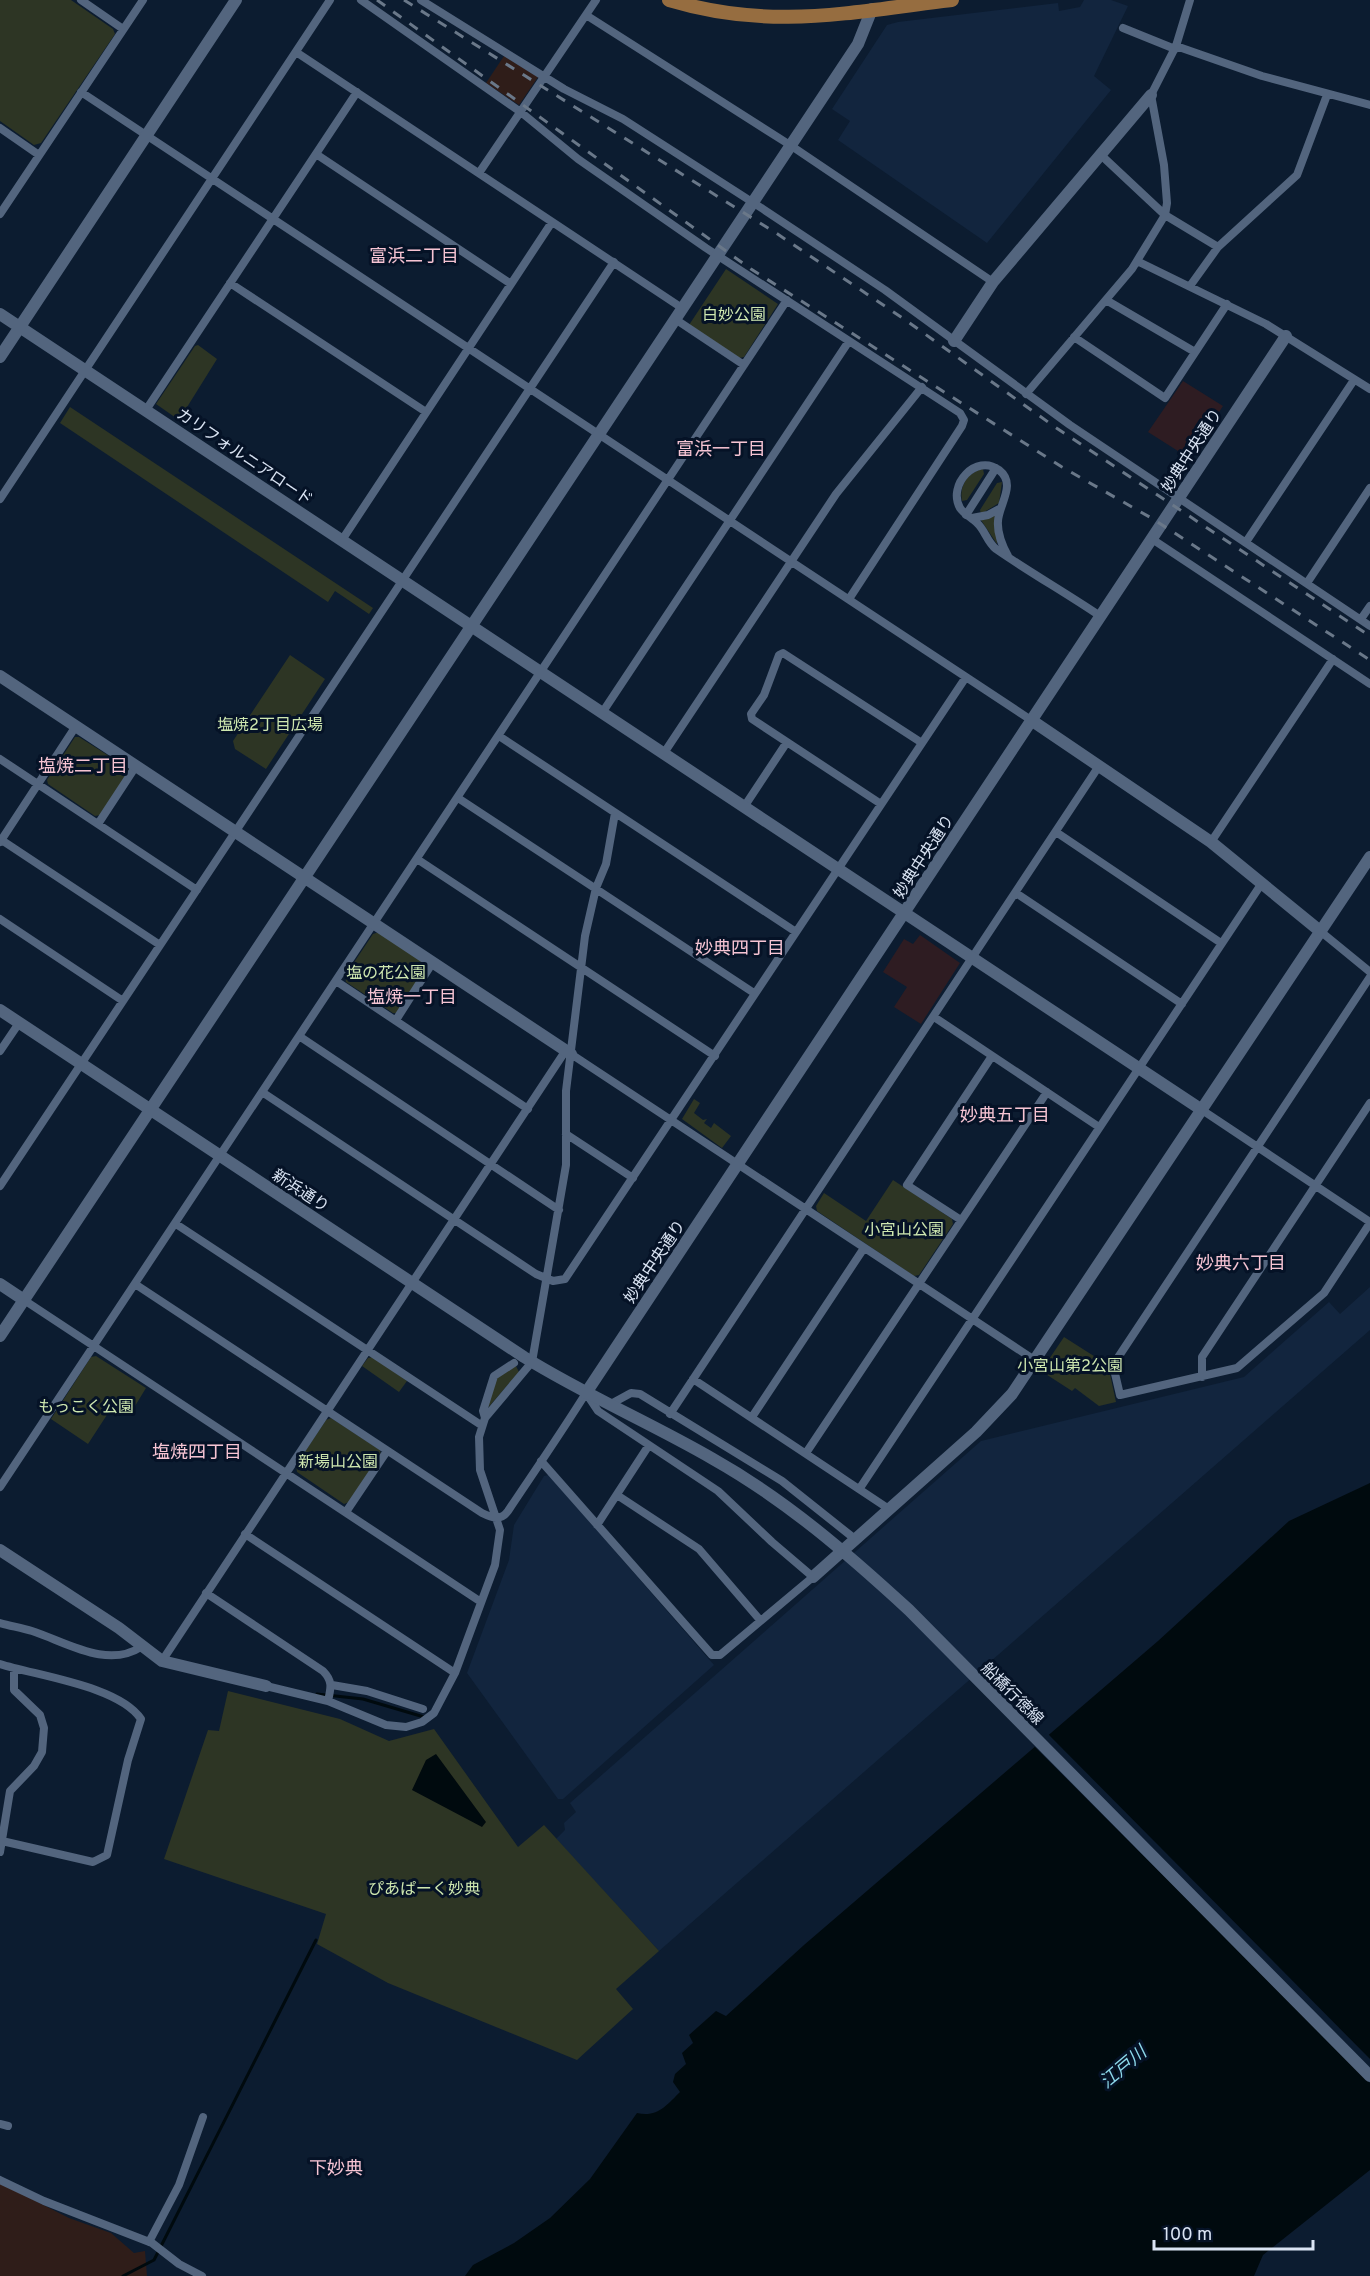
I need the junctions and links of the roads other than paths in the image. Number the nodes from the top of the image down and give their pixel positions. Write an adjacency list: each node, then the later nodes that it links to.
1 (81, 0): 14 (street)
2 (143, 0): 14 (street)
3 (236, 0): 25 (street)
4 (330, 0): 16 (street)
5 (361, 0): 23 (street)
6 (421, 0): 17 (street)
7 (596, 0): 12 (street)
8 (669, 0): 11 (main road)
9 (952, 0): 11 (main road)
10 (1190, 0): 15 (street)
11 (873, 5): 26 (street)
12 (586, 15): 17 (street); 26 (street)
13 (1123, 28): 15 (street)
14 (123, 29): 18 (street)
15 (1175, 48): 20 (street); 21 (street)
16 (296, 52): 19 (street); 31 (street)
17 (546, 77): 23 (street); 32 (street)
18 (81, 92): 25 (street); 28 (street)
19 (357, 92): 27 (street); 30 (street)
20 (1151, 95): 29 (street); 34 (street)
21 (1327, 95): 22 (street); 37 (street)
22 (1370, 105)
23 (522, 113): 30 (street); 38 (street)
24 (0, 128): 28 (street)
25 (147, 135): 31 (street); 51 (street)
26 (790, 145): 32 (street); 41 (street)
27 (316, 154): 35 (street); 43 (street)
28 (39, 155): 33 (street)
29 (1102, 156): 34 (street); 41 (street)
30 (479, 173): 36 (street)
31 (211, 178): 35 (street); 60 (street)
32 (753, 202): 38 (street); 55 (street)
33 (0, 214)
34 (1165, 215): 37 (street); 39 (street)
35 (273, 218): 42 (street); 56 (street)
36 (552, 222): 40 (street); 43 (street)
37 (1218, 247): 44 (street)
38 (717, 255): 45 (street); 48 (street)
39 (1137, 261): 44 (street); 46 (street)
40 (614, 262): 48 (street); 63 (street)
41 (993, 282): 55 (street)
42 (230, 283): 66 (street); 67 (street)
43 (511, 284): 56 (street)
44 (1190, 286): 47 (street)
45 (787, 300): 54 (street); 59 (street)
46 (1106, 300): 53 (street); 57 (street)
47 (1227, 304): 52 (street); 57 (street)
48 (682, 308): 50 (street)
49 (0, 314): 51 (street, カリフォルニアロード)
50 (675, 319): 59 (street); 68 (street)
51 (20, 327): 58 (street); 60 (street, カリフォルニアロード)
52 (1286, 336): 61 (street); 72 (street, 妙典中央通り)
53 (1074, 337): 57 (street); 65 (street)
54 (849, 341): 62 (street); 76 (street)
55 (954, 341): 65 (street)
56 (469, 348): 63 (street); 67 (street)
57 (1195, 352)
58 (0, 357)
59 (744, 365): 70 (street)
60 (84, 369): 66 (street, カリフォルニアロード); 73 (street)
61 (1354, 380): 64 (street); 79 (street)
62 (922, 387): 81 (street); 84 (street)
63 (530, 388): 68 (street); 82 (street)
64 (1370, 389)
65 (1026, 394): 72 (street)
66 (146, 410): 78 (street, カリフォルニアロード)
67 (426, 412): 78 (street)
68 (598, 434): 70 (street); 88 (street)
69 (996, 468): 74 (street); 75 (street); 75 (street)
70 (668, 480): 76 (street); 91 (street)
71 (1370, 488): 83 (street)
72 (1179, 498): 77 (street, 妙典中央通り); 79 (street)
73 (0, 499)
74 (1001, 508): 75 (street); 80 (street)
75 (969, 516): 80 (street)
76 (730, 521): 81 (street); 95 (street)
77 (1152, 538): 86 (street, 妙典中央通り); 90 (street)
78 (342, 540): 82 (street, カリフォルニアロード)
79 (1246, 542): 83 (street)
80 (1008, 556): 86 (street)
81 (791, 561): 84 (street); 101 (street)
82 (403, 580): 88 (street, カリフォルニアロード); 111 (street)
83 (1307, 583): 87 (street)
84 (849, 599): 93 (street)
85 (1370, 606): 87 (street)
86 (1100, 616): 96 (street, 妙典中央通り)
87 (1361, 619): 89 (street)
88 (471, 626): 91 (street, カリフォルニアロード); 118 (street)
89 (1370, 626)
90 (1333, 659): 94 (street); 114 (street)
91 (541, 672): 95 (street, カリフォルニアロード); 98 (street)
92 (0, 676): 97 (street)
93 (966, 677): 96 (street); 100 (street)
94 (1370, 684)
95 (602, 713): 101 (street, カリフォルニアロード)
96 (1031, 720): 104 (street); 123 (street, 妙典中央通り)
97 (76, 726): 103 (street); 105 (street)
98 (499, 736): 106 (street); 109 (street)
99 (787, 742): 100 (street); 107 (street); 108 (street)
100 (922, 743): 107 (street)
101 (664, 753): 108 (street, カリフォルニアロード)
102 (0, 759): 105 (street)
103 (136, 766): 110 (street); 111 (street)
104 (1100, 766): 112 (street); 114 (street)
105 (38, 784): 110 (street); 113 (street)
106 (458, 798): 116 (street); 120 (street)
107 (881, 804): 117 (street)
108 (744, 807): 117 (street, カリフォルニアロード)
109 (615, 813): 120 (street); 127 (street)
110 (98, 824): 121 (street)
111 (236, 832): 118 (street); 121 (street)
112 (1056, 832): 122 (street); 128 (street)
113 (0, 840): 129 (street)
114 (1211, 842): 119 (street)
115 (1370, 857): 126 (street)
116 (417, 859): 125 (street); 132 (street)
117 (838, 869): 123 (street, カリフォルニアロード); 127 (street)
118 (305, 878): 125 (street); 154 (street)
119 (1262, 883): 126 (street); 128 (street)
120 (596, 888): 132 (street); 136 (street)
121 (197, 890): 129 (street)
122 (1016, 893): 130 (street); 138 (street)
123 (905, 913): 130 (street, カリフォルニアロード); 162 (street, 妙典中央通り)
124 (0, 919): 137 (street)
125 (374, 924): 131 (street); 135 (street)
126 (1320, 931): 133 (street); 155 (street)
127 (796, 932): 136 (street)
128 (1221, 943): 138 (street)
129 (160, 945): 137 (street)
130 (972, 958): 140 (street); 149 (street, カリフォルニアロード)
131 (433, 962): 141 (street); 145 (street)
132 (583, 968): 145 (street); 146 (street)
133 (1370, 972)
134 (1370, 977): 159 (street)
135 (336, 981): 141 (street); 143 (street)
136 (754, 993): 146 (street)
137 (123, 1001): 148 (street)
138 (1182, 1004): 149 (street)
139 (0, 1010): 142 (street, 新浜通り)
140 (934, 1017): 147 (street); 167 (street)
141 (396, 1020): 153 (street)
142 (19, 1023): 144 (street); 148 (street, 新浜通り)
143 (299, 1036): 150 (street); 161 (street)
144 (0, 1051)
145 (568, 1052): 153 (street); 156 (street); 158 (street)
146 (715, 1056): 156 (street)
147 (992, 1056): 151 (street); 169 (street)
148 (81, 1063): 154 (street, 新浜通り); 165 (street)
149 (1139, 1068): 155 (street, カリフォルニアロード); 157 (street)
150 (262, 1092): 160 (street); 168 (street)
151 (1047, 1092): 157 (street); 169 (street)
152 (1370, 1103): 164 (street)
153 (528, 1109): 161 (street)
154 (150, 1110): 160 (street, 新浜通り); 178 (street)
155 (1202, 1110): 159 (street); 183 (street)
156 (671, 1121): 162 (street); 163 (street)
157 (1100, 1127): 179 (street)
158 (566, 1134): 163 (street); 166 (street)
159 (1258, 1147): 164 (street); 186 (street)
160 (220, 1156): 171 (street); 174 (street, 新浜通り)
161 (491, 1164): 166 (street); 168 (street)
162 (738, 1164): 167 (street); 188 (street, 妙典中央通り)
163 (633, 1178): 173 (street)
164 (1315, 1185): 170 (street); 186 (street)
165 (0, 1186)
166 (559, 1210): 173 (street)
167 (806, 1210): 172 (street); 187 (street)
168 (454, 1220): 173 (street); 174 (street)
169 (961, 1220): 177 (street)
170 (1370, 1222): 186 (street)
171 (176, 1224): 176 (street); 182 (street)
172 (864, 1248): 177 (street); 192 (street)
173 (547, 1280): 184 (street)
174 (412, 1283): 182 (street); 184 (street, 新浜通り)
175 (0, 1284): 178 (street)
176 (135, 1284): 181 (street); 190 (street)
177 (918, 1284): 179 (street); 196 (street)
178 (24, 1300): 180 (street); 181 (street)
179 (972, 1320): 183 (street); 200 (street)
180 (0, 1336)
181 (94, 1346): 198 (street); 199 (street)
182 (368, 1350): 190 (street); 193 (street)
183 (1036, 1361): 202 (street)
184 (532, 1362): 188 (street, 新浜通り); 193 (street)
185 (514, 1363): 193 (street)
186 (1202, 1377)
187 (693, 1379): 191 (street); 192 (street)
188 (586, 1393): 189 (street, 船橋行徳線); 194 (street); 197 (street)
189 (609, 1405): 191 (street); 225 (street, 船橋行徳線)
190 (327, 1412): 195 (street); 198 (street)
191 (670, 1414): 207 (street)
192 (752, 1418): 196 (street)
193 (483, 1421): 204 (street)
194 (649, 1445): 201 (street); 209 (street)
195 (387, 1451): 203 (street); 204 (street)
196 (806, 1454): 200 (street)
197 (541, 1461): 204 (street); 205 (street)
198 (286, 1473): 203 (street); 206 (street)
199 (0, 1487)
200 (860, 1488): 202 (street)
201 (617, 1495): 205 (street); 212 (street)
202 (889, 1509): 207 (street)
203 (346, 1512): 211 (street)
204 (498, 1518): 211 (street)
205 (597, 1525): 212 (street)
206 (245, 1534): 210 (street); 218 (street)
207 (855, 1539): 209 (street)
208 (0, 1550): 214 (street)
209 (813, 1577): 212 (street)
210 (206, 1593): 215 (street); 219 (street)
211 (481, 1602): 218 (street)
212 (760, 1620)
213 (0, 1623): 214 (street)
214 (141, 1647): 215 (street)
215 (162, 1661): 220 (street)
216 (0, 1664): 217 (street)
217 (14, 1669): 223 (street); 223 (street)
218 (455, 1673): 221 (street)
219 (332, 1685): 221 (street); 222 (street)
220 (266, 1686): 221 (street)
221 (328, 1701)
222 (423, 1709)
223 (2, 1841): 224 (street)
224 (0, 1852)
225 (1370, 2076)
226 (203, 2117): 228 (street)
227 (0, 2180): 228 (street)
228 (150, 2242): 229 (street)
229 (202, 2276)

